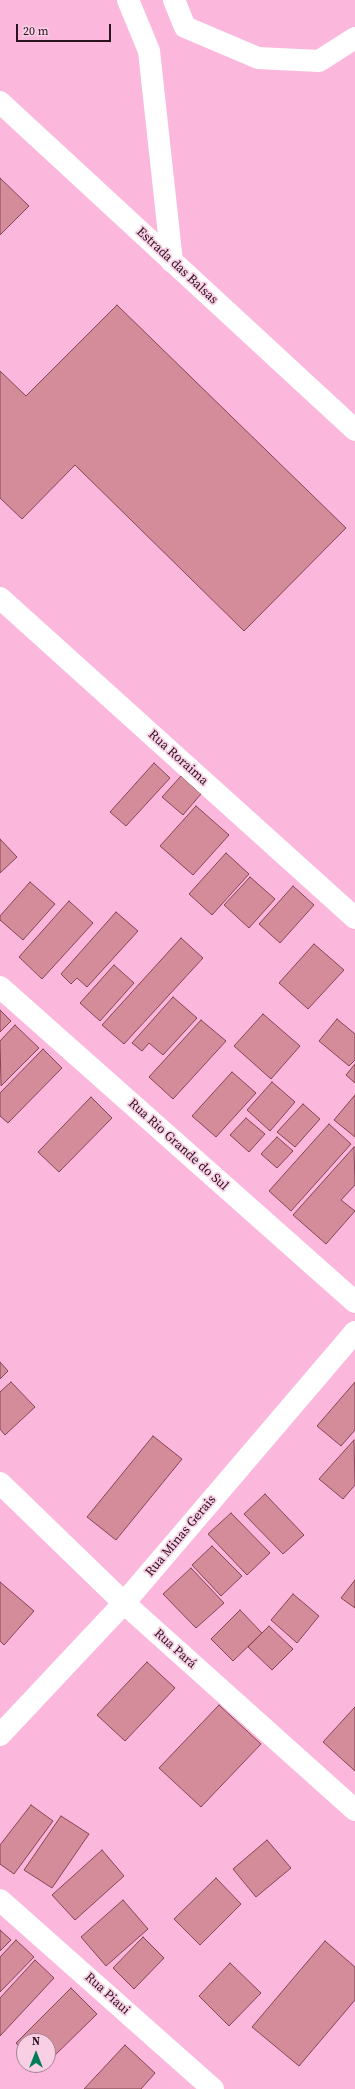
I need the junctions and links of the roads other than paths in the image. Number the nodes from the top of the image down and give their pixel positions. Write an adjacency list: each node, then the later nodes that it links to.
1 (128, 0): 5 (street)
2 (174, 0): 3 (street)
3 (355, 38)
4 (0, 102): 5 (street, Estrada das Balsas)
5 (172, 262): 6 (street, Estrada das Balsas)
6 (355, 430)
7 (0, 598): 8 (street, Rua Roraima)
8 (355, 918)
9 (0, 987): 10 (street, Rua Rio Grande do Sul)
10 (355, 1302)
11 (355, 1332): 13 (street, Rua Minas Gerais)
12 (0, 1483): 13 (street, Rua Pará)
13 (124, 1603): 14 (street, Rua Minas Gerais); 15 (street, Rua Pará)
14 (0, 1735)
15 (355, 1810)
16 (0, 1900): 17 (street, Rua Piaui)
17 (213, 2089)

